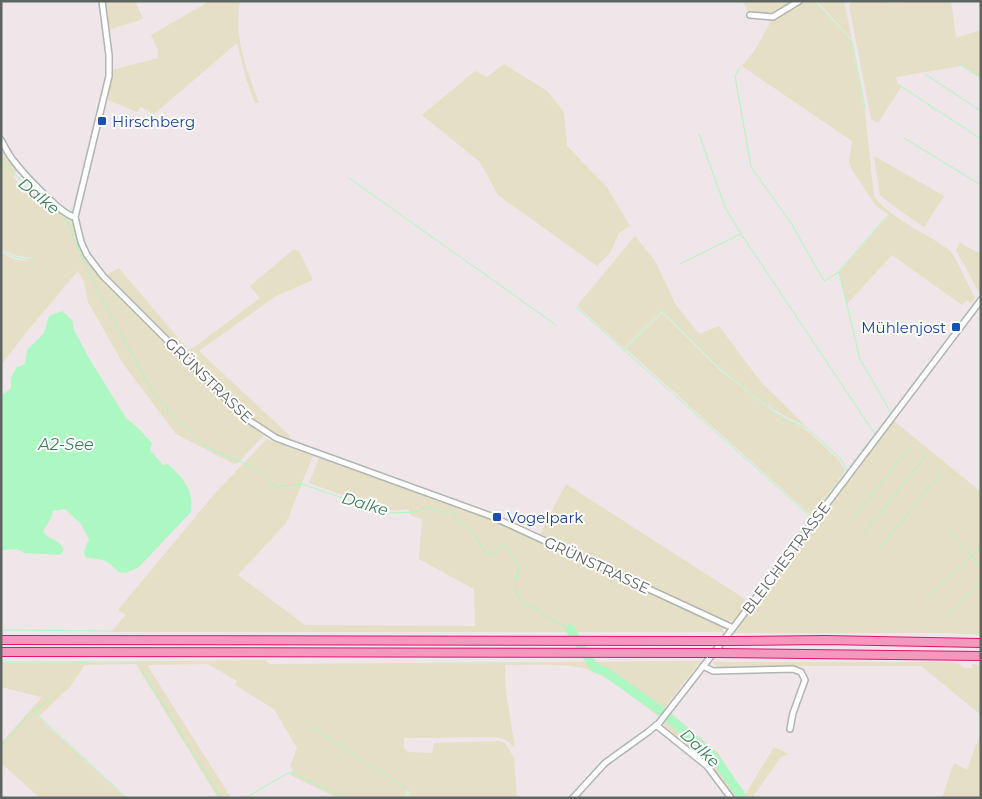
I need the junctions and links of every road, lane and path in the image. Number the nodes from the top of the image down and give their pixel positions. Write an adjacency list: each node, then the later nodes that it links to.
1 (102, 1): 5 (street, GRÜNSTRASSE)
2 (799, 1): 3 (street)
3 (750, 15)
4 (1, 140): 5 (street)
5 (75, 217): 7 (street, GRÜNSTRASSE)
6 (981, 300): 7 (street, BLEICHESTRASSE)
7 (733, 628): 12 (street, BLEICHESTRASSE)
8 (1, 640): 9 (highway, bridge)
9 (981, 643)
10 (1, 652): 11 (highway, bridge)
11 (981, 656)
12 (703, 666): 13 (street, BLEICHESTRASSE); 14 (street)
13 (658, 724): 15 (street, BLEICHESTRASSE); 16 (street)
14 (790, 729)
15 (573, 798)
16 (732, 798)

